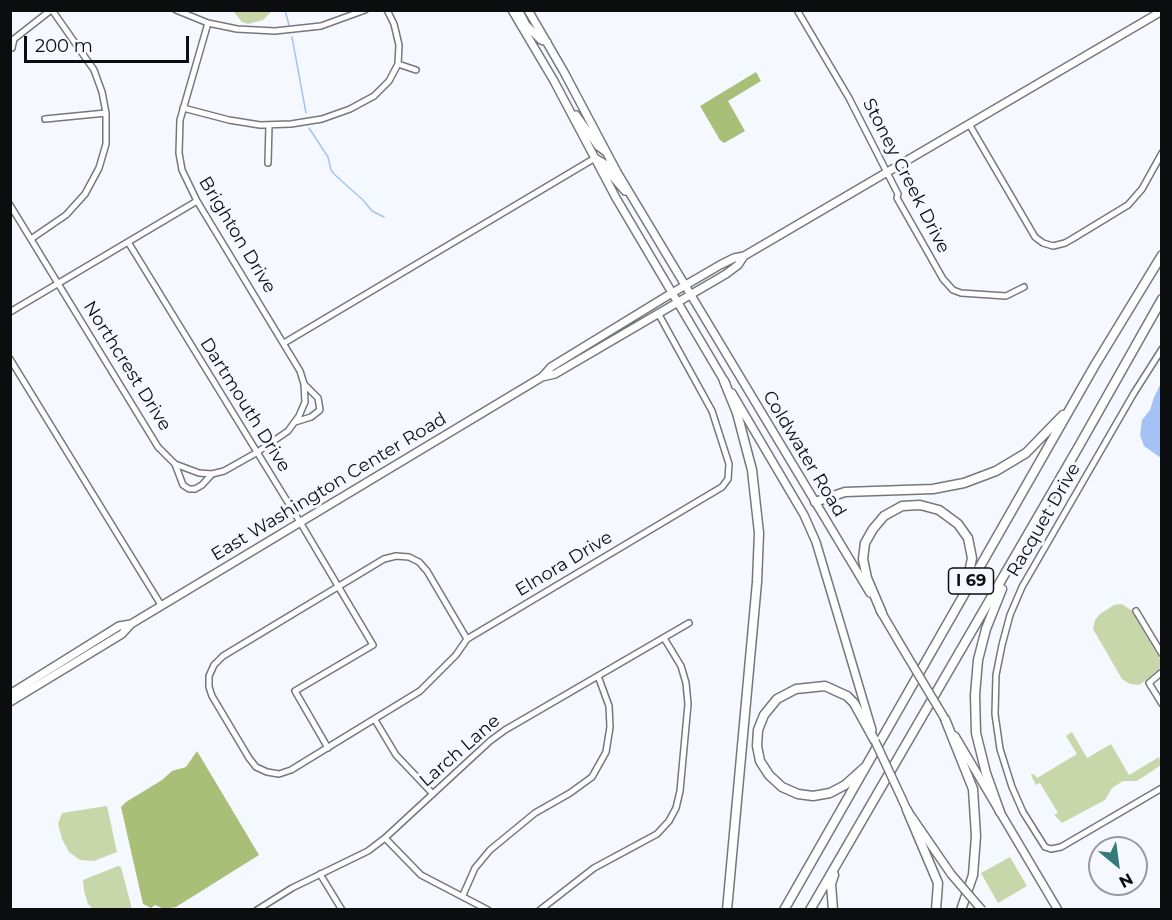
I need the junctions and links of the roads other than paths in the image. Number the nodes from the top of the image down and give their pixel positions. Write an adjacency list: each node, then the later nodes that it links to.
1 (51, 10): 12 (street); 16 (street)
2 (177, 10): 10 (street)
3 (365, 10): 10 (street)
4 (387, 10): 13 (street)
5 (513, 10): 17 (main road, Coldwater Road)
6 (518, 10): 11 (main road)
7 (528, 10): 11 (main road, Coldwater Road)
8 (797, 10): 25 (street, Stoney Creek Drive)
9 (1161, 11): 19 (main road, East Washington Center Road)
10 (208, 23): 15 (street, Brighton Drive)
11 (547, 42): 21 (main road, Coldwater Road)
12 (12, 48)
13 (398, 64): 14 (street); 20 (street)
14 (416, 70)
15 (183, 108): 20 (street); 27 (street, Brighton Drive)
16 (106, 113): 18 (street); 29 (street)
17 (572, 114): 21 (main road); 23 (main road, Coldwater Road)
18 (45, 119)
19 (969, 124): 22 (street); 25 (main road, East Washington Center Road)
20 (269, 125): 24 (street)
21 (606, 152): 26 (main road, Coldwater Road)
22 (1161, 153)
23 (595, 158): 26 (main road); 36 (main road, Coldwater Road); 42 (street)
24 (268, 163)
25 (886, 173): 32 (main road, East Washington Center Road); 35 (street, Stoney Creek Drive)
26 (632, 196): 34 (main road, Coldwater Road)
27 (197, 201): 30 (street); 42 (street, Brighton Drive)
28 (10, 205): 29 (street, Northcrest Drive)
29 (31, 239): 33 (street, Northcrest Drive)
30 (128, 242): 33 (street); 50 (street, Dartmouth Drive)
31 (1161, 255): 48 (highway, I 69)
32 (744, 256): 34 (main road, East Washington Center Road); 37 (main road, East Washington Center Road)
33 (58, 284): 40 (street); 51 (street, Northcrest Drive)
34 (686, 285): 36 (main road, East Washington Center Road); 37 (main road, Coldwater Road)
35 (1024, 287)
36 (672, 293): 39 (main road, Coldwater Road); 45 (main road, East Washington Center Road)
37 (692, 294): 39 (main road, East Washington Center Road); 53 (main road, Coldwater Road)
38 (1161, 299): 55 (highway, I 69)
39 (677, 302): 41 (main road, East Washington Center Road); 46 (main road, Coldwater Road)
40 (10, 312)
41 (658, 314): 45 (main road, East Washington Center Road); 64 (street, Elnora Drive)
42 (284, 343): 47 (street, Brighton Drive)
43 (1161, 349): 77 (street, Racquet Drive)
44 (10, 359): 58 (street)
45 (542, 377): 54 (main road, East Washington Center Road)
46 (724, 381): 71 (main road, Coldwater Road); 89 (highway)
47 (304, 384): 49 (street, Brighton Drive); 49 (street, Brighton Drive)
48 (1080, 394): 53 (highway); 57 (highway, I 69)
49 (295, 422): 50 (street, Brighton Drive)
50 (256, 453): 52 (street); 54 (street, Dartmouth Drive)
51 (175, 464): 52 (street, Northcrest Drive); 52 (street)
52 (212, 474)
53 (815, 502): 60 (main road, Coldwater Road)
54 (300, 522): 56 (street, Dartmouth Drive); 58 (main road, East Washington Center Road)
55 (1012, 562): 80 (highway); 82 (highway, I 69)
56 (337, 587): 64 (street); 75 (street, Dartmouth Drive); 75 (street, Elnora Drive)
57 (959, 604): 60 (highway); 76 (highway, I 69)
58 (161, 605): 62 (main road, East Washington Center Road)
59 (1136, 611): 65 (street)
60 (882, 613): 72 (main road, Coldwater Road, bridge)
61 (689, 623): 63 (street, Larch Lane)
62 (131, 624): 68 (main road, East Washington Center Road); 69 (main road, East Washington Center Road)
63 (664, 638): 67 (street, Larch Lane); 88 (street)
64 (467, 639): 73 (street, Elnora Drive)
65 (1161, 654)
66 (1161, 672): 70 (street)
67 (598, 676): 78 (street, Larch Lane); 84 (street)
68 (10, 694)
69 (10, 702)
70 (1161, 704)
71 (864, 715): 74 (highway); 76 (highway)
72 (945, 719): 80 (main road, Coldwater Road); 94 (highway)
73 (375, 720): 75 (street, Elnora Drive); 78 (street)
74 (875, 741): 79 (main road, bridge)
75 (328, 748)
76 (869, 764): 90 (highway, I 69)
77 (1161, 788)
78 (433, 794): 81 (street, Larch Lane)
79 (907, 810): 93 (highway); 95 (main road, bridge)
80 (1000, 812): 96 (main road, Coldwater Road)
81 (385, 838): 83 (street, Larch Lane); 84 (street)
82 (840, 858): 91 (highway, I 69); 92 (highway)
83 (320, 874): 85 (street, Larch Lane); 86 (street)
84 (463, 895): 87 (street)
85 (257, 909)
86 (342, 909)
87 (488, 909)
88 (540, 909)
89 (727, 909)
90 (784, 909)
91 (810, 909)
92 (833, 909)
93 (936, 909)
94 (961, 909)
95 (982, 909)
96 (1058, 909)

